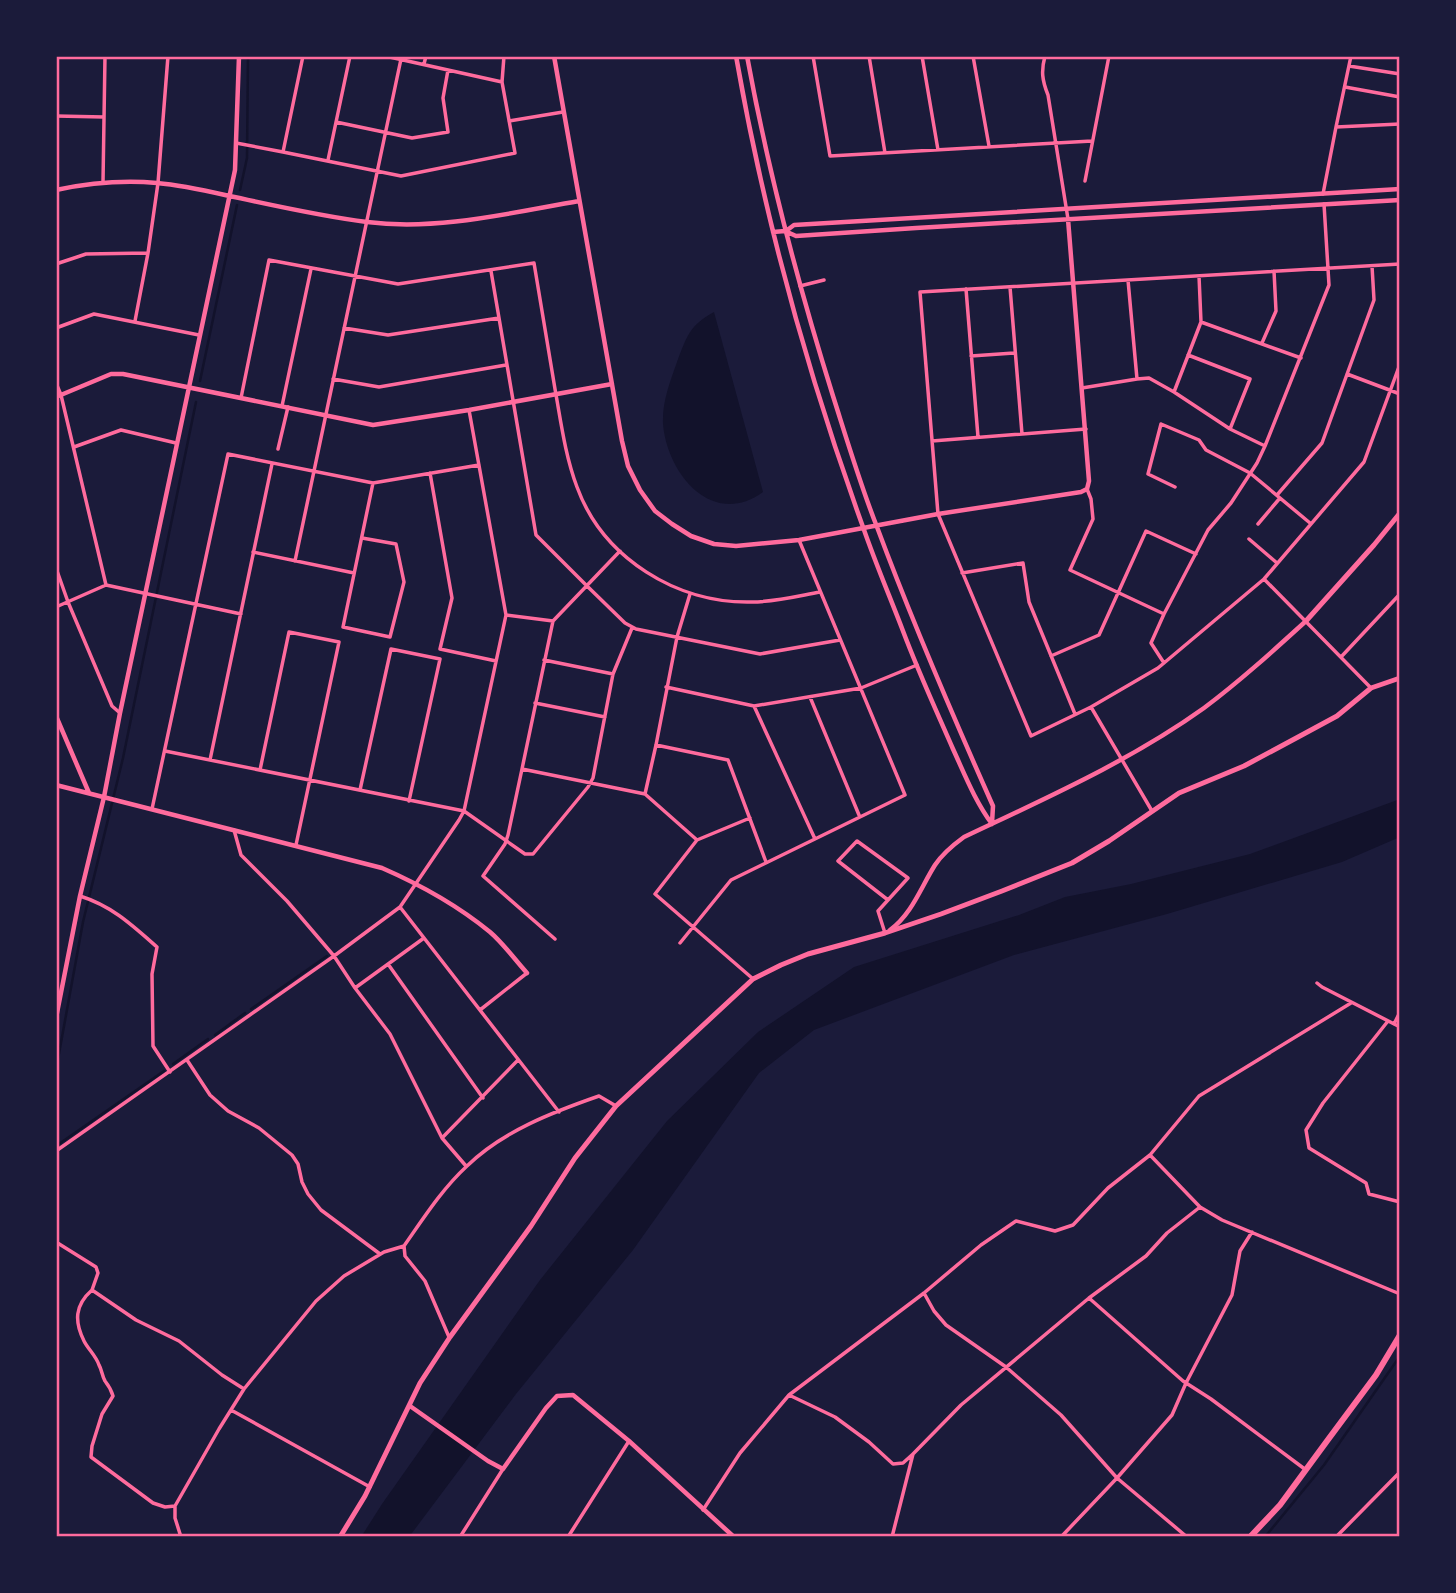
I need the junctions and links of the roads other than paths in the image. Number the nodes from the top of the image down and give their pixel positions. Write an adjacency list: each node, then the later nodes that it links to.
1 (105, 56): 29 (street)
2 (168, 56): 46 (street)
3 (239, 56): 36 (street)
4 (303, 56): 40 (street)
5 (349, 56): 31 (street)
6 (385, 56): 19 (street)
7 (426, 56): 20 (street)
8 (504, 56): 24 (street)
9 (554, 56): 27 (street)
10 (736, 56): 58 (street)
11 (747, 56): 57 (street)
12 (813, 56): 41 (street)
13 (869, 56): 41 (street)
14 (922, 56): 39 (street)
15 (973, 56): 38 (street)
16 (1045, 56): 37 (street)
17 (1109, 56): 35 (street)
18 (1351, 56): 21 (street)
19 (401, 60): 20 (street); 34 (street)
20 (424, 64): 22 (street)
21 (1349, 66): 23 (street); 25 (street)
22 (448, 70): 24 (street); 34 (street)
23 (1400, 74)
24 (502, 82): 30 (street)
25 (1345, 87): 26 (street); 33 (street)
26 (1400, 97)
27 (563, 111): 30 (street); 52 (street)
28 (56, 116): 29 (street)
29 (104, 117): 45 (street)
30 (509, 121): 43 (street)
31 (336, 122): 34 (street); 42 (street)
32 (1400, 124): 33 (street)
33 (1336, 127): 49 (street)
34 (384, 132): 43 (street)
35 (1092, 141): 37 (street); 44 (street)
36 (236, 143): 40 (street); 50 (street)
37 (1056, 143): 38 (street); 54 (street)
38 (989, 146): 39 (street)
39 (938, 150): 41 (street)
40 (284, 152): 42 (street)
41 (885, 153)
42 (328, 160): 43 (street)
43 (376, 171): 56 (street)
44 (1085, 181)
45 (103, 182): 46 (street); 48 (street)
46 (158, 183): 50 (street); 59 (street)
47 (1400, 189): 49 (street)
48 (56, 190)
49 (1323, 194): 54 (street)
50 (229, 196): 56 (street); 80 (street)
51 (1400, 200): 53 (street)
52 (579, 201): 56 (street); 92 (street)
53 (1324, 204): 55 (street); 64 (street)
54 (1066, 209): 55 (street); 57 (street)
55 (1068, 219): 57 (street); 71 (street)
56 (366, 222): 68 (street)
57 (785, 231): 58 (street); 72 (street)
58 (773, 232): 128 (street)
59 (148, 253): 60 (street); 76 (street)
60 (56, 264)
61 (1400, 264): 62 (street)
62 (1372, 266): 64 (street); 88 (street)
63 (311, 268): 68 (street); 100 (street); 102 (street)
64 (1327, 268): 66 (street); 85 (street)
65 (491, 271): 68 (street); 75 (street); 97 (street)
66 (1274, 271): 67 (street); 81 (street)
67 (1199, 276): 70 (street); 77 (street)
68 (354, 277): 79 (street)
69 (824, 280): 72 (street)
70 (1128, 280): 71 (street); 90 (street)
71 (1074, 283): 73 (street); 94 (street)
72 (800, 286): 127 (street)
73 (1010, 287): 74 (street); 82 (street)
74 (966, 289): 84 (street); 109 (street)
75 (499, 318): 79 (street); 87 (street)
76 (135, 321): 78 (street); 80 (street)
77 (1200, 322): 81 (street); 83 (street)
78 (56, 328)
79 (344, 328): 89 (street)
80 (199, 335): 93 (street)
81 (1262, 343): 85 (street)
82 (1015, 353): 84 (street); 107 (street)
83 (1188, 355): 96 (street); 106 (street)
84 (971, 356): 108 (street)
85 (1301, 358): 111 (street)
86 (1400, 364): 95 (street)
87 (507, 365): 89 (street); 101 (street)
88 (1348, 374): 95 (street); 122 (street)
89 (333, 379): 104 (street)
90 (1136, 379): 94 (street); 96 (street)
91 (56, 383): 99 (street)
92 (612, 384): 97 (street); 131 (street)
93 (188, 388): 99 (street); 100 (street); 110 (street)
94 (1082, 388): 105 (street)
95 (1390, 390): 98 (street); 125 (street)
96 (1174, 392): 106 (street)
97 (556, 394): 101 (street); 132 (street)
98 (1400, 394)
99 (58, 396): 112 (street)
100 (241, 398): 102 (street)
101 (513, 401): 103 (street); 142 (street)
102 (285, 407): 104 (street); 113 (street)
103 (469, 410): 104 (street); 115 (street)
104 (325, 414): 116 (street)
105 (1086, 429): 107 (street); 121 (street)
106 (1230, 429): 111 (street)
107 (1022, 434): 108 (street)
108 (978, 437): 109 (street)
109 (932, 441): 124 (street)
110 (176, 443): 112 (street); 145 (street)
111 (1265, 446): 118 (street)
112 (74, 447): 141 (street)
113 (278, 449)
114 (272, 463): 116 (street); 133 (street); 149 (street)
115 (479, 465): 117 (street); 153 (street)
116 (313, 471): 119 (street); 135 (street)
117 (430, 473): 119 (street); 162 (street)
118 (1250, 473): 120 (street); 122 (street); 134 (street)
119 (373, 483): 129 (street)
120 (1175, 487)
121 (1087, 489): 124 (street); 144 (street)
122 (1278, 496): 125 (street); 126 (street)
123 (1400, 513): 155 (main road)
124 (938, 514): 127 (street); 139 (street)
125 (1310, 523): 136 (street)
126 (1258, 524)
127 (876, 526): 128 (street); 197 (street)
128 (863, 528): 131 (street); 164 (street)
129 (362, 538): 138 (street); 138 (street)
130 (1249, 539): 136 (street)
131 (799, 540): 143 (street)
132 (620, 551): 142 (street); 146 (street)
133 (253, 552): 135 (street); 151 (street)
134 (1196, 554): 144 (street); 152 (street)
135 (295, 561): 138 (street)
136 (1277, 563): 140 (street)
137 (56, 568): 148 (street)
138 (354, 573)
139 (962, 573): 159 (street); 175 (street)
140 (1264, 579): 155 (street); 163 (street)
141 (106, 585): 145 (street); 148 (street)
142 (586, 585): 154 (street); 156 (street)
143 (820, 592): 146 (street); 158 (street)
144 (1118, 593): 152 (street); 159 (street)
145 (145, 594): 149 (street); 174 (street)
146 (690, 594): 157 (street)
147 (1400, 594): 160 (street)
148 (68, 601): 150 (street); 174 (street)
149 (196, 604): 151 (street); 179 (street)
150 (56, 607)
151 (241, 614): 181 (street)
152 (1164, 614): 163 (street)
153 (506, 615): 154 (street); 162 (street)
154 (553, 621): 161 (street)
155 (1306, 621): 160 (street); 180 (street)
156 (632, 628): 157 (street); 165 (street)
157 (677, 638): 158 (street); 167 (street)
158 (840, 640): 168 (street)
159 (1051, 656): 175 (street)
160 (1341, 657): 169 (street)
161 (544, 660): 165 (street); 171 (street)
162 (496, 661): 193 (street)
163 (1164, 663): 173 (street)
164 (916, 665): 168 (street); 197 (street)
165 (613, 674): 177 (street)
166 (1400, 678): 169 (main road)
167 (666, 687): 172 (street); 178 (street)
168 (861, 688): 170 (street); 195 (street)
169 (1371, 688): 194 (main road)
170 (810, 697): 172 (street); 195 (street)
171 (535, 703): 177 (street); 182 (street)
172 (754, 706): 199 (street)
173 (1091, 707): 175 (street); 180 (street)
174 (120, 713): 190 (street)
175 (1075, 714)
176 (56, 716): 188 (street)
177 (605, 717): 185 (street)
178 (656, 745): 189 (street); 196 (street)
179 (165, 751): 181 (street); 192 (street)
180 (1122, 759): 194 (street); 197 (street)
181 (210, 760): 183 (street)
182 (522, 769): 185 (street); 200 (street)
183 (260, 770): 184 (street); 184 (street)
184 (310, 780): 187 (street); 202 (street)
185 (591, 783): 189 (street); 200 (street)
186 (56, 785): 188 (street)
187 (360, 790): 191 (street); 191 (street)
188 (89, 794): 190 (street)
189 (645, 794): 201 (street)
190 (104, 797): 192 (street); 205 (street)
191 (409, 801): 193 (street)
192 (152, 810): 198 (street)
193 (464, 811): 200 (street); 204 (street)
194 (1152, 811): 209 (main road)
195 (859, 816): 199 (street)
196 (750, 818): 201 (street); 203 (street)
197 (992, 824): 209 (street)
198 (234, 830): 202 (street); 213 (street)
199 (815, 839): 203 (street)
200 (506, 840): 211 (street)
201 (697, 840): 208 (street)
202 (296, 845): 204 (street)
203 (766, 862): 208 (street)
204 (417, 883): 207 (street); 215 (street)
205 (80, 896): 222 (street); 228 (street)
206 (888, 900): 206 (street); 209 (street)
207 (400, 907): 210 (street); 213 (street)
208 (692, 928): 212 (street); 216 (street)
209 (885, 933): 216 (main road)
210 (424, 938): 214 (street); 220 (street)
211 (555, 939)
212 (680, 943)
213 (334, 956): 218 (street); 226 (street)
214 (388, 964): 218 (street); 229 (street)
215 (527, 973): 220 (street)
216 (753, 979): 230 (main road)
217 (1317, 982): 219 (street)
218 (355, 988): 232 (street)
219 (1351, 1003): 223 (street); 234 (street)
220 (480, 1010): 227 (street)
221 (1400, 1012): 224 (street)
222 (56, 1018)
223 (1388, 1021): 224 (street); 236 (street)
224 (1394, 1024): 225 (street)
225 (1400, 1027)
226 (187, 1059): 228 (street); 241 (street)
227 (518, 1060): 229 (street); 231 (street)
228 (170, 1072): 233 (street)
229 (482, 1098): 232 (street)
230 (616, 1106): 231 (street); 247 (main road)
231 (559, 1112): 235 (street)
232 (442, 1138): 235 (street)
233 (56, 1151)
234 (1150, 1155): 237 (street); 243 (street)
235 (466, 1166): 240 (street)
236 (1400, 1202)
237 (1200, 1207): 238 (street); 245 (street)
238 (1252, 1232): 244 (street); 249 (street)
239 (56, 1242): 242 (street)
240 (404, 1246): 241 (street); 247 (street)
241 (380, 1254): 250 (street)
242 (92, 1290): 250 (street); 261 (street)
243 (924, 1293): 248 (street); 251 (street)
244 (1400, 1294)
245 (1089, 1298): 248 (street); 249 (street)
246 (1400, 1335): 257 (main road)
247 (450, 1337): 252 (main road)
248 (1006, 1367): 255 (street); 259 (street)
249 (1186, 1383): 257 (street); 259 (street)
250 (244, 1389): 253 (street)
251 (789, 1395): 255 (street); 262 (street)
252 (410, 1406): 256 (street); 260 (main road)
253 (231, 1410): 260 (street); 261 (street)
254 (629, 1441): 256 (street); 262 (street); 266 (street)
255 (913, 1454): 268 (street)
256 (503, 1469): 265 (street)
257 (1306, 1470): 271 (main road)
258 (1400, 1472): 272 (street)
259 (1117, 1478): 269 (street); 270 (street)
260 (370, 1487): 264 (main road)
261 (175, 1506): 263 (street)
262 (703, 1510): 267 (street)
263 (180, 1537)
264 (340, 1537)
265 (460, 1537)
266 (568, 1537)
267 (734, 1537)
268 (892, 1537)
269 (1061, 1537)
270 (1187, 1537)
271 (1250, 1537)
272 (1336, 1537)

